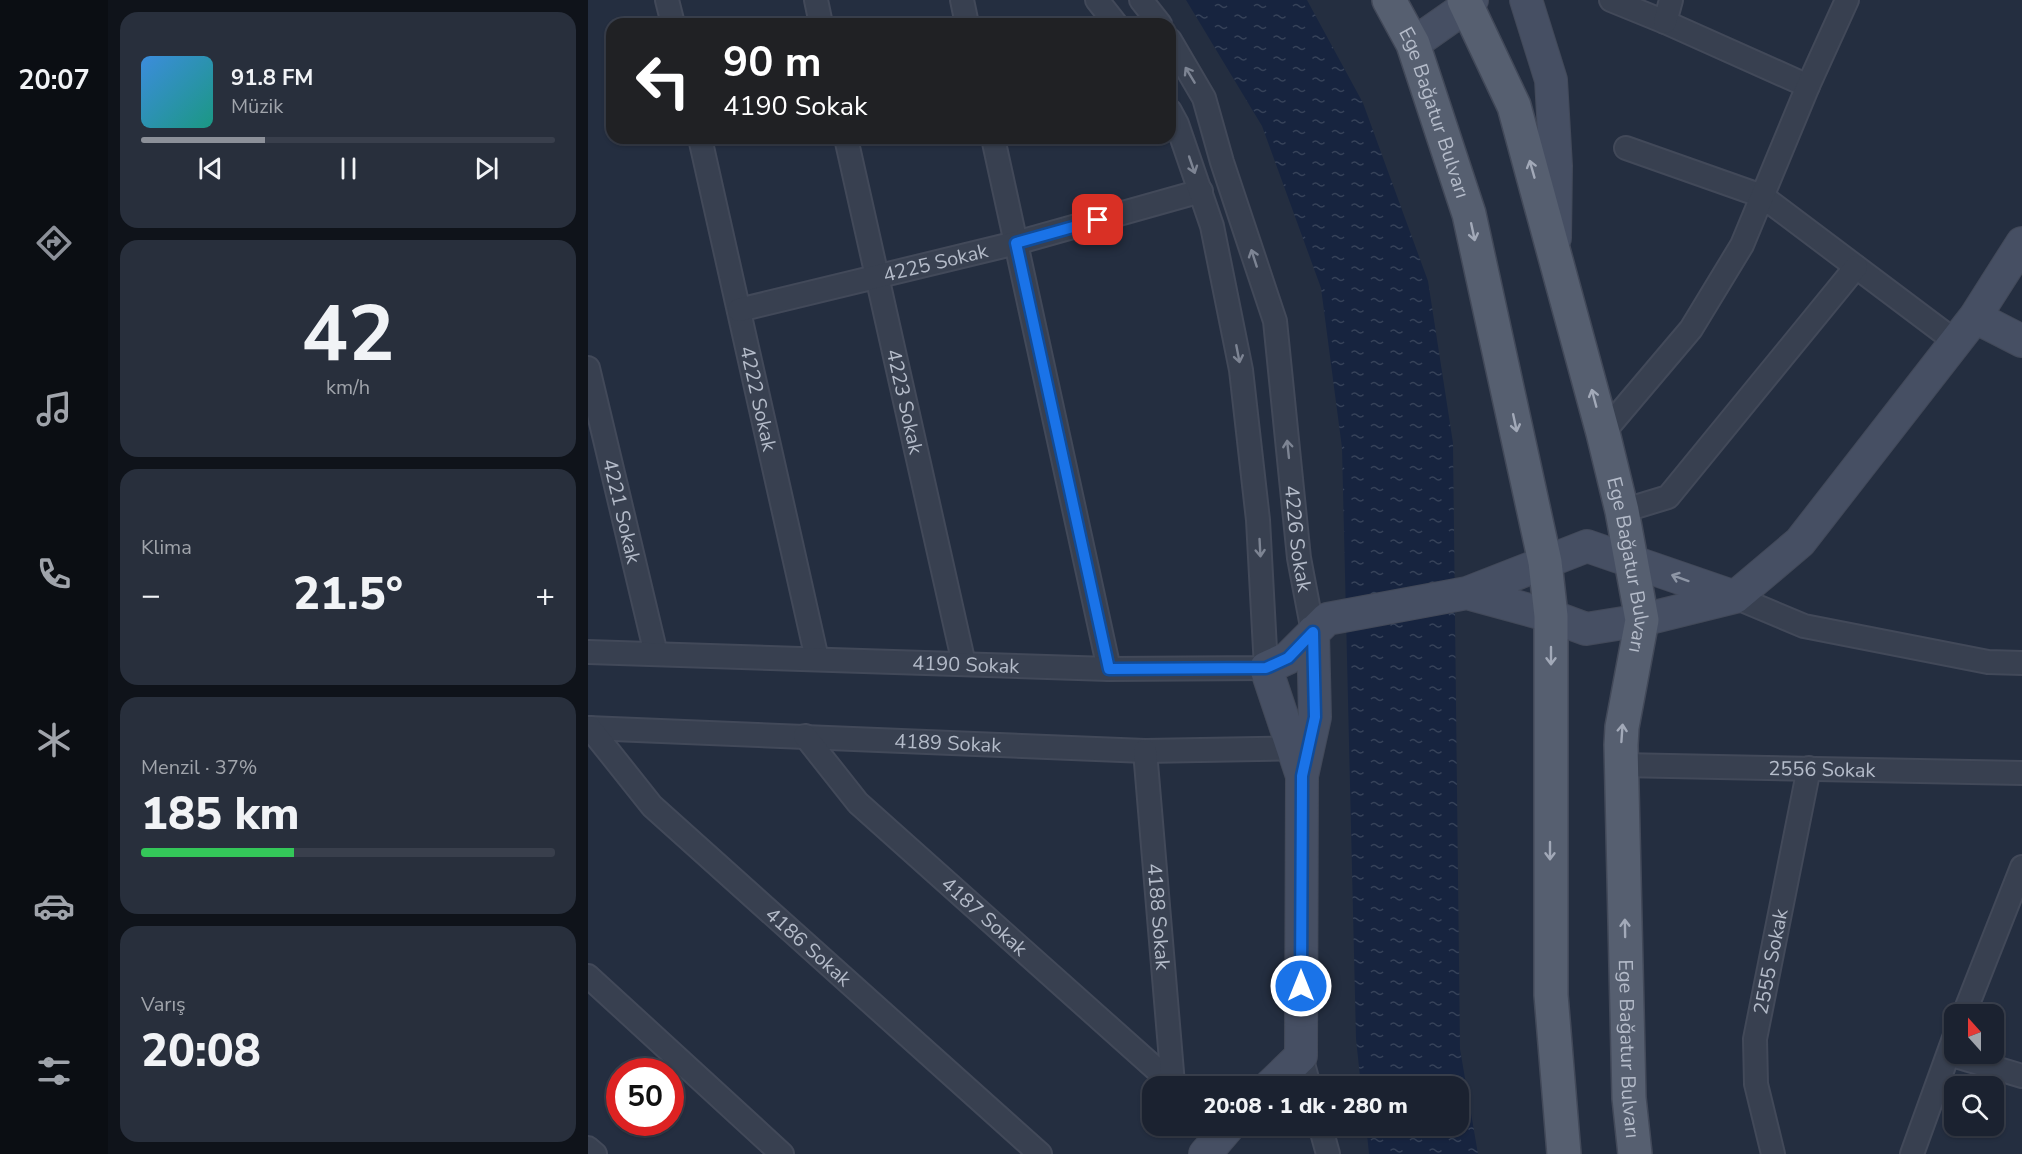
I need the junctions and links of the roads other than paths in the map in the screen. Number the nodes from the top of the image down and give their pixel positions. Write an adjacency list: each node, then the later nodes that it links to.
1 (667, 0): 12 (street)
2 (816, 0): 13 (street)
3 (962, 0): 14 (street)
4 (1097, 0): 15 (street)
5 (1141, 0): 16 (street)
6 (1389, 0): 18 (main road, Ege Bağatur Bulvarı)
7 (1526, 0): 30 (main road)
8 (1611, 0): 17 (street)
9 (1671, 0): 17 (street)
10 (1847, 0): 20 (street)
11 (1467, 2): 18 (main road); 30 (main road, Ege Bağatur Bulvarı, one-way to 11)
12 (672, 18)
13 (820, 18)
14 (966, 18)
15 (1111, 18)
16 (1155, 18)
17 (1665, 22): 20 (street)
18 (1413, 44): 41 (main road, Ege Bağatur Bulvarı, one-way to 41)
19 (1176, 50): 46 (street, 4226 Sokak, one-way to 19)
20 (1808, 86): 27 (street)
21 (1176, 122): 26 (street, one-way to 26)
22 (701, 144): 33 (street, 4222 Sokak)
23 (847, 144): 32 (street, 4223 Sokak)
24 (994, 144): 28 (street)
25 (1626, 148): 27 (street)
26 (1201, 191): 28 (street, 4225 Sokak); 52 (street, one-way to 52)
27 (1762, 196): 31 (street); 38 (street)
28 (1016, 243): 32 (street, 4225 Sokak); 53 (street)
29 (2022, 243): 34 (main road)
30 (1555, 251): 38 (main road, Ege Bağatur Bulvarı, one-way to 30)
31 (1856, 267): 36 (street); 39 (street)
32 (877, 277): 33 (street, 4225 Sokak); 51 (street, 4223 Sokak)
33 (739, 310): 49 (street, 4222 Sokak)
34 (1975, 317): 35 (main road); 36 (main road)
35 (2022, 341)
36 (1956, 342): 43 (main road)
37 (588, 368): 48 (street, 4221 Sokak)
38 (1603, 433): 39 (main road, Ege Bağatur Bulvarı)
39 (1622, 510): 40 (main road, Ege Bağatur Bulvarı)
40 (1632, 560): 41 (main road); 43 (main road, one-way to 40); 45 (main road, Ege Bağatur Bulvarı)
41 (1545, 562): 42 (main road); 44 (main road, Ege Bağatur Bulvarı)
42 (1467, 593): 44 (main road); 46 (main road)
43 (1735, 597): 45 (main road); 50 (street)
44 (1551, 616): 45 (main road); 78 (main road, Ege Bağatur Bulvarı, one-way to 78)
45 (1642, 620): 58 (main road, Ege Bağatur Bulvarı, one-way to 45)
46 (1320, 626): 52 (main road, 4190 Sokak); 57 (main road, 4226 Sokak)
47 (588, 652): 48 (street, 4190 Sokak)
48 (656, 654): 49 (street, 4190 Sokak)
49 (817, 659): 51 (street, 4190 Sokak)
50 (2022, 663)
51 (964, 664): 53 (street, 4190 Sokak)
52 (1266, 668): 53 (street, 4190 Sokak); 57 (main road)
53 (1109, 669)
54 (589, 728): 55 (street, 4189 Sokak); 76 (street, 4186 Sokak)
55 (805, 736): 56 (street, 4189 Sokak); 67 (street, 4187 Sokak)
56 (1145, 751): 57 (street, 4189 Sokak); 68 (street, 4188 Sokak)
57 (1301, 757): 64 (main road, 4226 Sokak)
58 (1621, 765): 59 (street, 2556 Sokak); 79 (main road, Ege Bağatur Bulvarı, one-way to 58)
59 (1809, 768): 60 (street, 2556 Sokak); 80 (street, 2555 Sokak)
60 (2022, 773)
61 (2022, 867): 63 (street)
62 (588, 976): 75 (street)
63 (1968, 1004)
64 (1301, 1056): 69 (main road); 70 (street)
65 (1945, 1064): 81 (street)
66 (1994, 1064): 71 (street)
67 (1164, 1076)
68 (1173, 1076)
69 (1280, 1076)
70 (1306, 1076)
71 (2022, 1076)
72 (1323, 1136): 77 (street)
73 (588, 1148): 74 (street)
74 (595, 1154)
75 (783, 1154)
76 (1040, 1154)
77 (1328, 1154)
78 (1564, 1154)
79 (1635, 1154)
80 (1773, 1154)
81 (1912, 1154)

